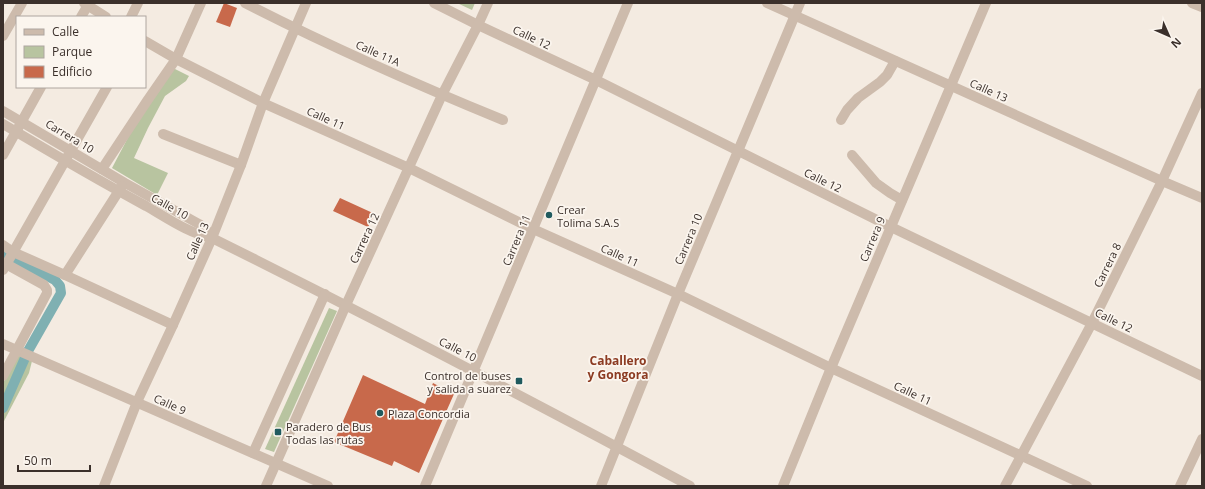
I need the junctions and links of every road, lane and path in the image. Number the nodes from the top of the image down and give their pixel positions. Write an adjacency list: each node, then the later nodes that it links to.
1 (22, 3): 21 (street)
2 (138, 3): 18 (street)
3 (201, 3): 23 (street)
4 (245, 3): 20 (street, Calle 11A)
5 (306, 3): 20 (street, Calle 13)
6 (434, 3): 19 (street, Calle 12)
7 (488, 3): 19 (street, Carrera 12)
8 (628, 3): 25 (street, Carrera 11)
9 (767, 3): 15 (street, Calle 13)
10 (800, 3): 15 (street, Carrera 10)
11 (986, 3): 26 (street, Carrera 9)
12 (1192, 3): 14 (street)
13 (86, 4): 16 (street); 17 (street)
14 (1202, 8)
15 (794, 15): 24 (street, Calle 13); 40 (street, Carrera 10)
16 (81, 16)
17 (104, 16)
18 (132, 16)
19 (478, 26): 25 (street, Calle 12); 30 (street, Carrera 12)
20 (294, 28): 30 (street, Calle 11A); 31 (street, Calle 13)
21 (3, 36)
22 (146, 42): 23 (street, Calle 11)
23 (176, 59): 31 (street, Calle 11); 46 (street)
24 (895, 60): 26 (street, Calle 13); 34 (street)
25 (596, 80): 40 (street, Calle 12); 54 (street, Carrera 11)
26 (950, 86): 47 (street, Calle 13); 51 (street, Carrera 9)
27 (40, 88): 35 (street)
28 (106, 88): 39 (street)
29 (1202, 93): 47 (street, Carrera 8)
30 (442, 95): 33 (street, Calle 11A); 45 (street, Carrera 12)
31 (262, 103): 44 (street, Calle 13); 45 (street, Calle 11)
32 (3, 111): 35 (street, Carrera 10)
33 (503, 120)
34 (841, 120)
35 (22, 122): 37 (street); 39 (street, Carrera 10)
36 (3, 124): 37 (street)
37 (16, 132): 41 (street); 43 (street)
38 (164, 134): 44 (street)
39 (70, 151): 43 (street); 46 (street, Carrera 10)
40 (738, 151): 53 (street, Calle 12); 61 (street, Carrera 10)
41 (3, 155)
42 (852, 155): 51 (street)
43 (65, 160): 49 (street); 57 (street)
44 (241, 165): 55 (street, Calle 13)
45 (409, 168): 54 (street, Calle 11); 62 (street, Carrera 12)
46 (102, 169): 48 (street, Carrera 10)
47 (1162, 181): 50 (street, Calle 13); 63 (street, Carrera 8)
48 (124, 183): 49 (street); 52 (street, Calle 10)
49 (119, 192): 52 (street, Calle 10); 59 (street)
50 (1202, 198)
51 (902, 200): 53 (street, Carrera 9)
52 (180, 220): 55 (street, Calle 10)
53 (890, 227): 63 (street, Calle 12); 67 (street, Carrera 9)
54 (533, 229): 61 (street, Calle 11); 68 (street, Carrera 11)
55 (212, 238): 60 (street, Calle 10); 64 (street, Calle 13)
56 (3, 245): 57 (street)
57 (13, 252): 58 (street); 59 (street)
58 (5, 267): 66 (street)
59 (65, 274): 64 (street)
60 (325, 294): 62 (street, Calle 10); 74 (street)
61 (678, 294): 67 (street, Calle 11); 73 (street, Carrera 10)
62 (346, 305): 68 (street, Calle 10); 76 (street, Carrera 12)
63 (1092, 323): 70 (street, Calle 12); 75 (street, Carrera 8)
64 (173, 325): 71 (street, Calle 13)
65 (3, 344): 66 (street, Calle 9)
66 (19, 350): 69 (street); 71 (street, Calle 9)
67 (830, 368): 75 (street, Calle 11); 83 (street, Carrera 9)
68 (473, 370): 73 (street, Calle 10); 80 (street, Carrera 11)
69 (3, 376)
70 (1202, 376)
71 (136, 402): 74 (street, Calle 9); 77 (street, Calle 13)
72 (1202, 439): 86 (street)
73 (616, 446): 81 (street, Carrera 10); 82 (street, Calle 10)
74 (253, 453): 76 (street, Calle 9)
75 (1021, 456): 84 (street, Carrera 8); 85 (street, Calle 11)
76 (277, 464): 78 (street, Carrera 12); 79 (street, Calle 9)
77 (104, 486)
78 (266, 486)
79 (328, 486)
80 (425, 486)
81 (601, 486)
82 (690, 486)
83 (783, 486)
84 (1005, 486)
85 (1087, 486)
86 (1180, 486)

